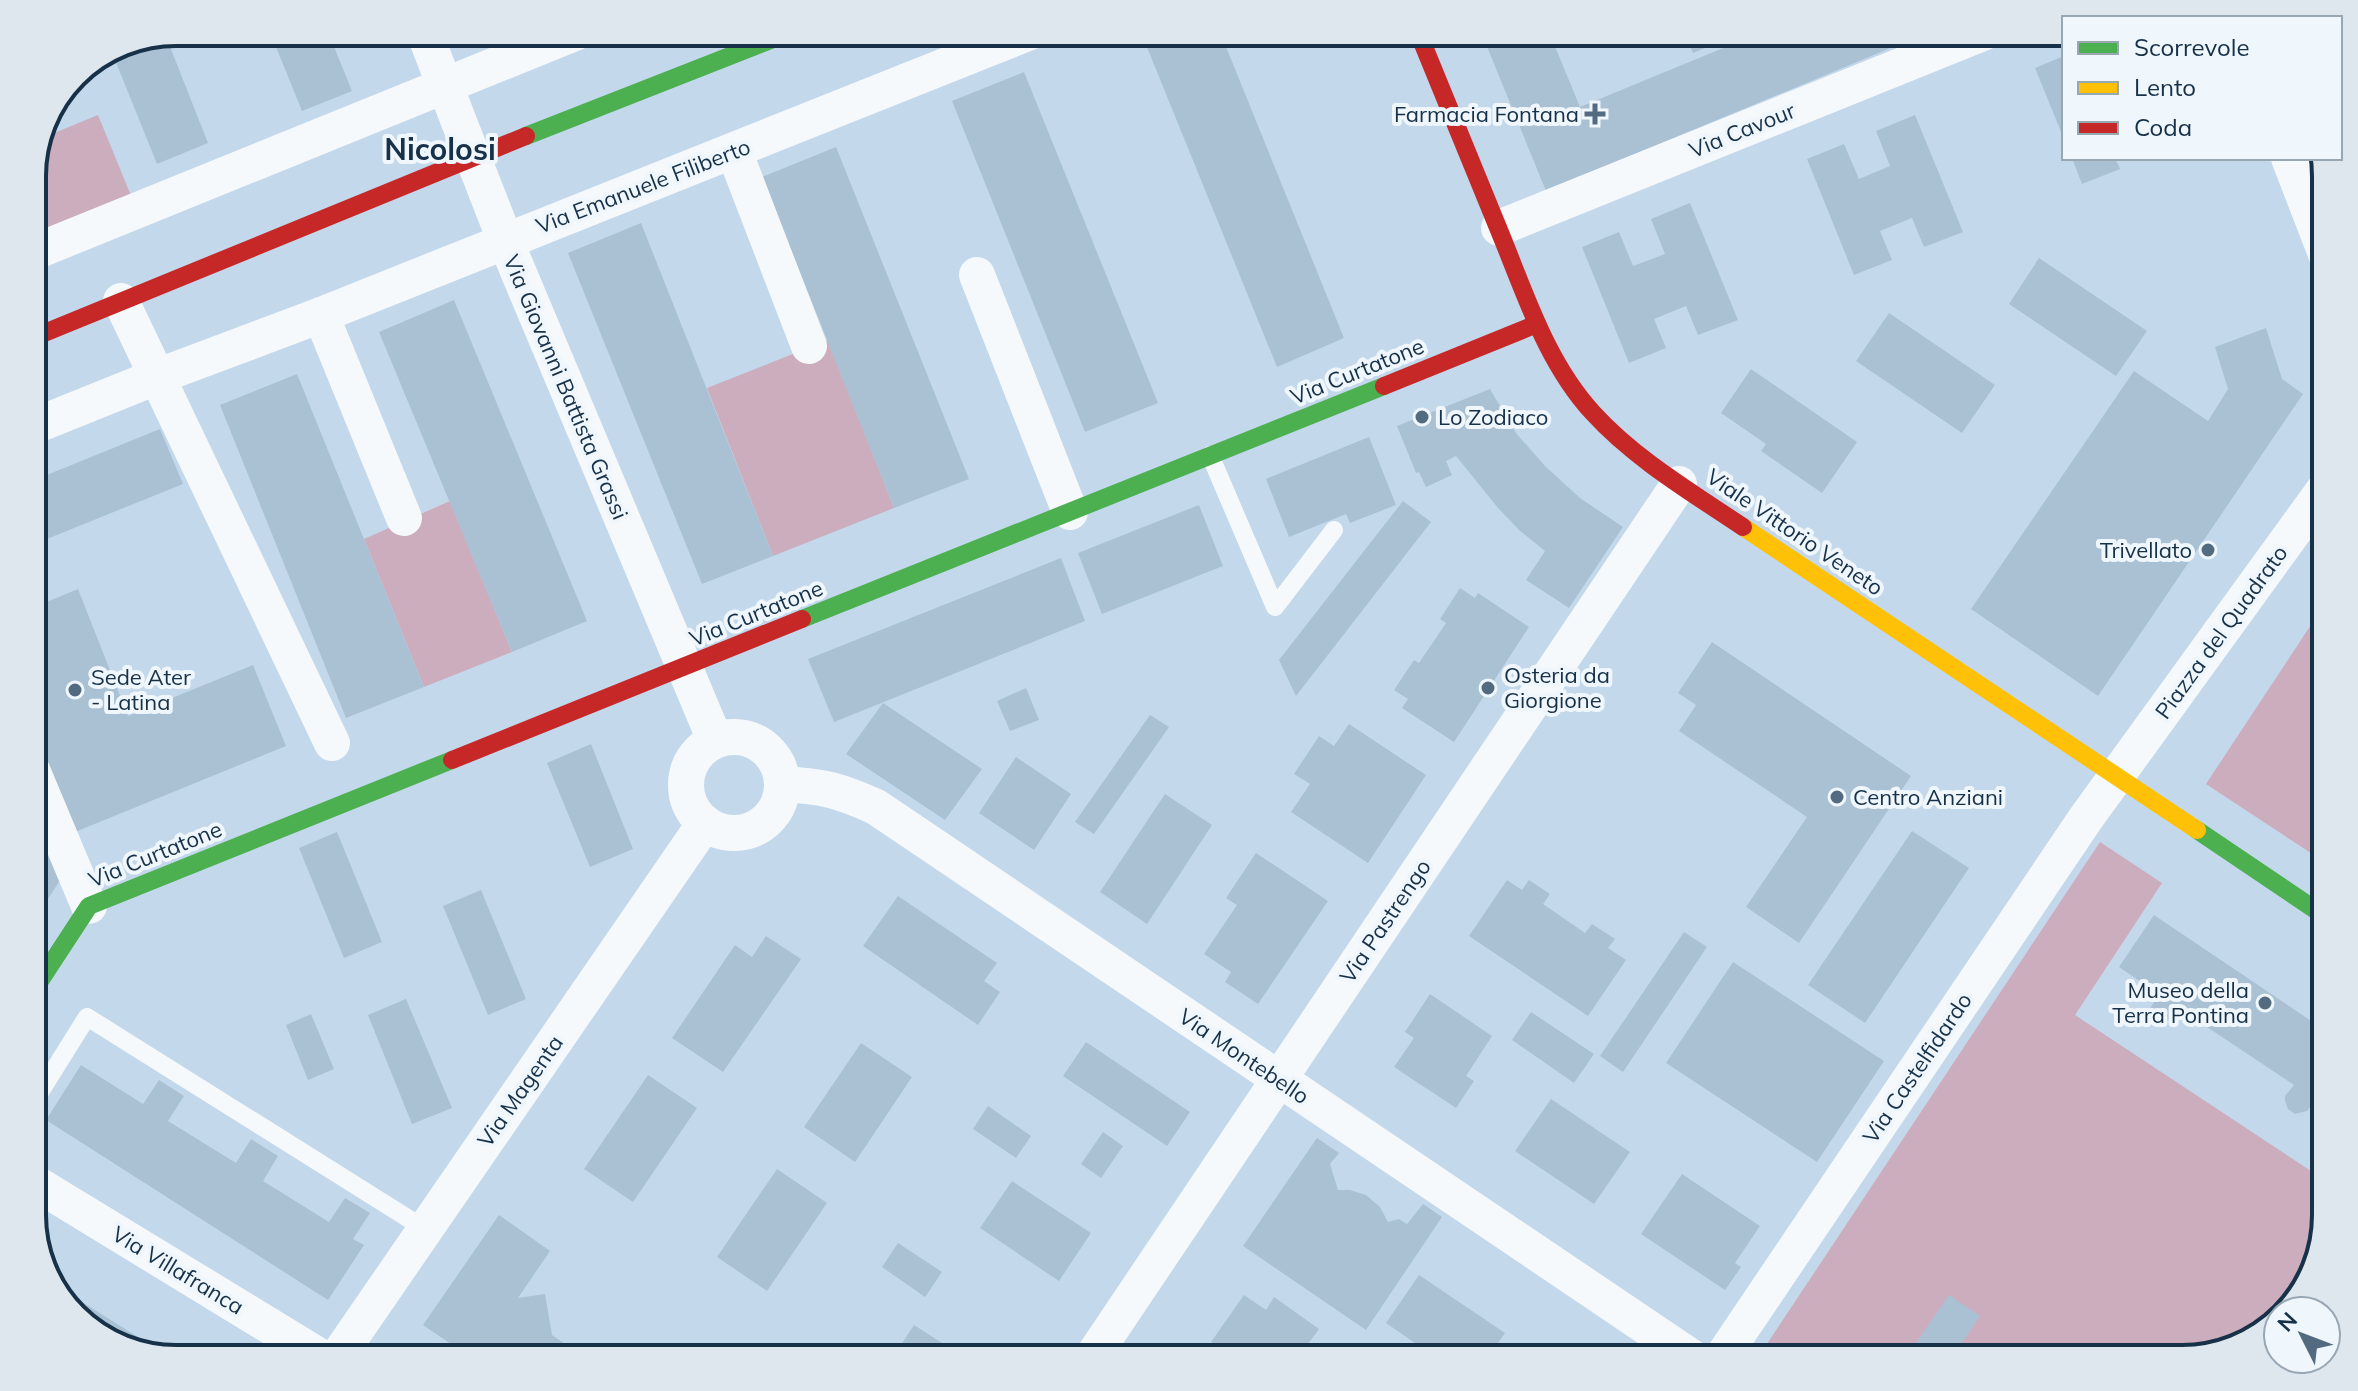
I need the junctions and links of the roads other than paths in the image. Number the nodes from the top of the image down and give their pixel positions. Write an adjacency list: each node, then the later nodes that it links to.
1 (429, 46): 7 (street, Via Giovanni Battista Grassi)
2 (543, 46): 7 (street)
3 (755, 46): 9 (main road)
4 (995, 46): 8 (street, Via Emanuele Filiberto)
5 (1424, 46): 12 (main road, Viale Vittorio Veneto)
6 (1950, 46): 12 (street, Via Cavour)
7 (444, 87): 9 (street, Via Giovanni Battista Grassi); 14 (street)
8 (734, 151): 13 (street, Via Emanuele Filiberto); 20 (street)
9 (471, 158): 13 (street, Via Giovanni Battista Grassi); 16 (main road)
10 (2290, 160): 11 (street)
11 (2312, 218)
12 (1499, 228): 18 (main road, Viale Vittorio Veneto)
13 (505, 240): 17 (street, Via Emanuele Filiberto); 29 (street, Via Giovanni Battista Grassi)
14 (46, 247)
15 (977, 275): 26 (street)
16 (121, 301): 19 (main road); 21 (street)
17 (321, 315): 21 (street, Via Emanuele Filiberto); 27 (street)
18 (1537, 324): 23 (main road, Via Curtatone); 24 (main road, Viale Vittorio Veneto)
19 (46, 332)
20 (809, 346)
21 (156, 377): 22 (street, Via Emanuele Filiberto); 31 (street)
22 (46, 421)
23 (1210, 455): 26 (main road, Via Curtatone); 28 (lane)
24 (1679, 484): 32 (main road, Viale Vittorio Veneto); 39 (street, Via Pastrengo)
25 (2312, 505): 32 (street, Piazza del Quadrato)
26 (1070, 512): 29 (main road, Via Curtatone)
27 (404, 518)
28 (1334, 530)
29 (683, 667): 30 (street, Via Giovanni Battista Grassi); 36 (main road, Via Curtatone)
30 (715, 740): 33 (street); 35 (street)
31 (332, 743)
32 (2116, 777): 37 (main road, Viale Vittorio Veneto); 47 (street, Via Castelfidardo)
33 (782, 785): 35 (street); 39 (street, Via Montebello)
34 (46, 803): 36 (street)
35 (705, 823): 42 (street, Via Magenta)
36 (89, 906): 38 (main road, Via Curtatone)
37 (2312, 908)
38 (46, 972)
39 (1279, 1079): 45 (street, Via Pastrengo); 46 (street, Via Montebello)
40 (46, 1083): 42 (lane)
41 (46, 1190): 43 (street, Via Villafranca)
42 (425, 1229): 44 (street, Via Magenta)
43 (301, 1345)
44 (346, 1345)
45 (1100, 1345)
46 (1673, 1345)
47 (1730, 1345)

